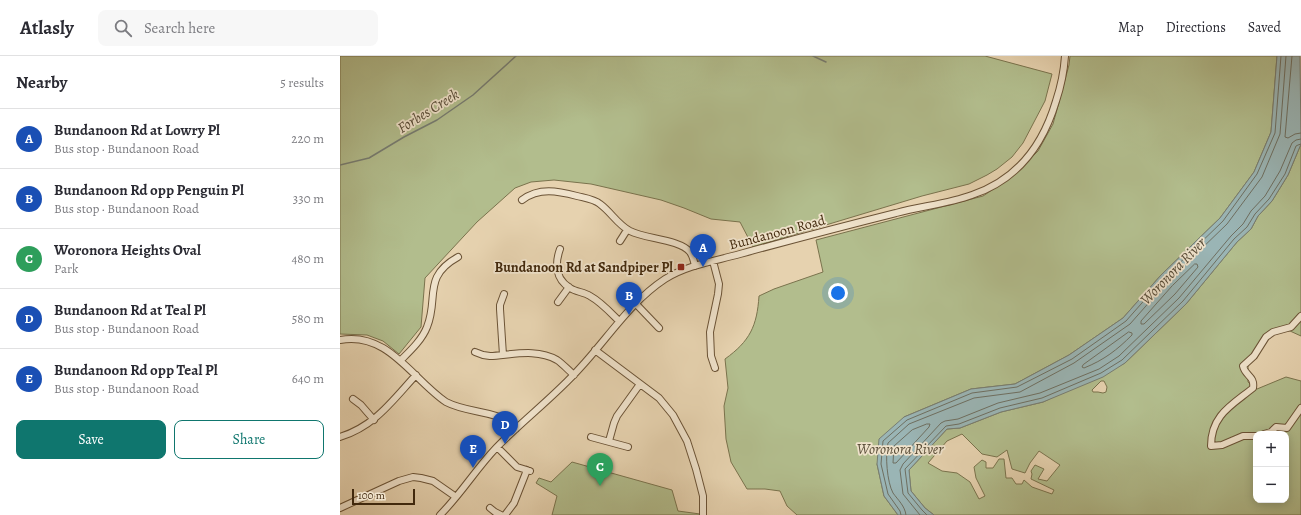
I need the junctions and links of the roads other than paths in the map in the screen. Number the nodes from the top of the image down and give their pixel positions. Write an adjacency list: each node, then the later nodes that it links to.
1 (1065, 56): 7 (street, Bundanoon Road)
2 (522, 200): 3 (street)
3 (627, 230): 4 (street); 8 (street)
4 (620, 241)
5 (560, 249): 9 (street)
6 (458, 257): 20 (street)
7 (713, 261): 8 (street, Bundanoon Road); 21 (street)
8 (695, 266): 12 (street, Bundanoon Road)
9 (568, 287): 11 (street); 14 (street)
10 (504, 294): 19 (street)
11 (558, 302)
12 (636, 304): 14 (street, Bundanoon Road); 15 (street)
13 (1301, 316): 30 (street)
14 (619, 321): 17 (street, Bundanoon Road)
15 (659, 328)
16 (340, 340): 20 (street)
17 (595, 350): 23 (street, Bundanoon Road); 24 (street)
18 (475, 352): 19 (street)
19 (503, 355): 23 (street)
20 (400, 361): 22 (street)
21 (715, 368)
22 (416, 375): 27 (street); 28 (street)
23 (574, 375): 28 (street, Bundanoon Road)
24 (640, 384): 33 (street); 42 (street)
25 (353, 399): 27 (street)
26 (1301, 408): 29 (street)
27 (374, 420): 31 (street)
28 (516, 429): 34 (street, Bundanoon Road)
29 (1272, 431)
30 (1253, 436)
31 (340, 437)
32 (591, 437): 33 (street)
33 (609, 441): 35 (street)
34 (497, 447): 36 (street, Bundanoon Road); 41 (street)
35 (628, 447)
36 (456, 497): 37 (street); 39 (street, Bundanoon Road)
37 (340, 508)
38 (490, 508): 40 (street)
39 (440, 515)
40 (501, 515)
41 (505, 515)
42 (703, 515)

